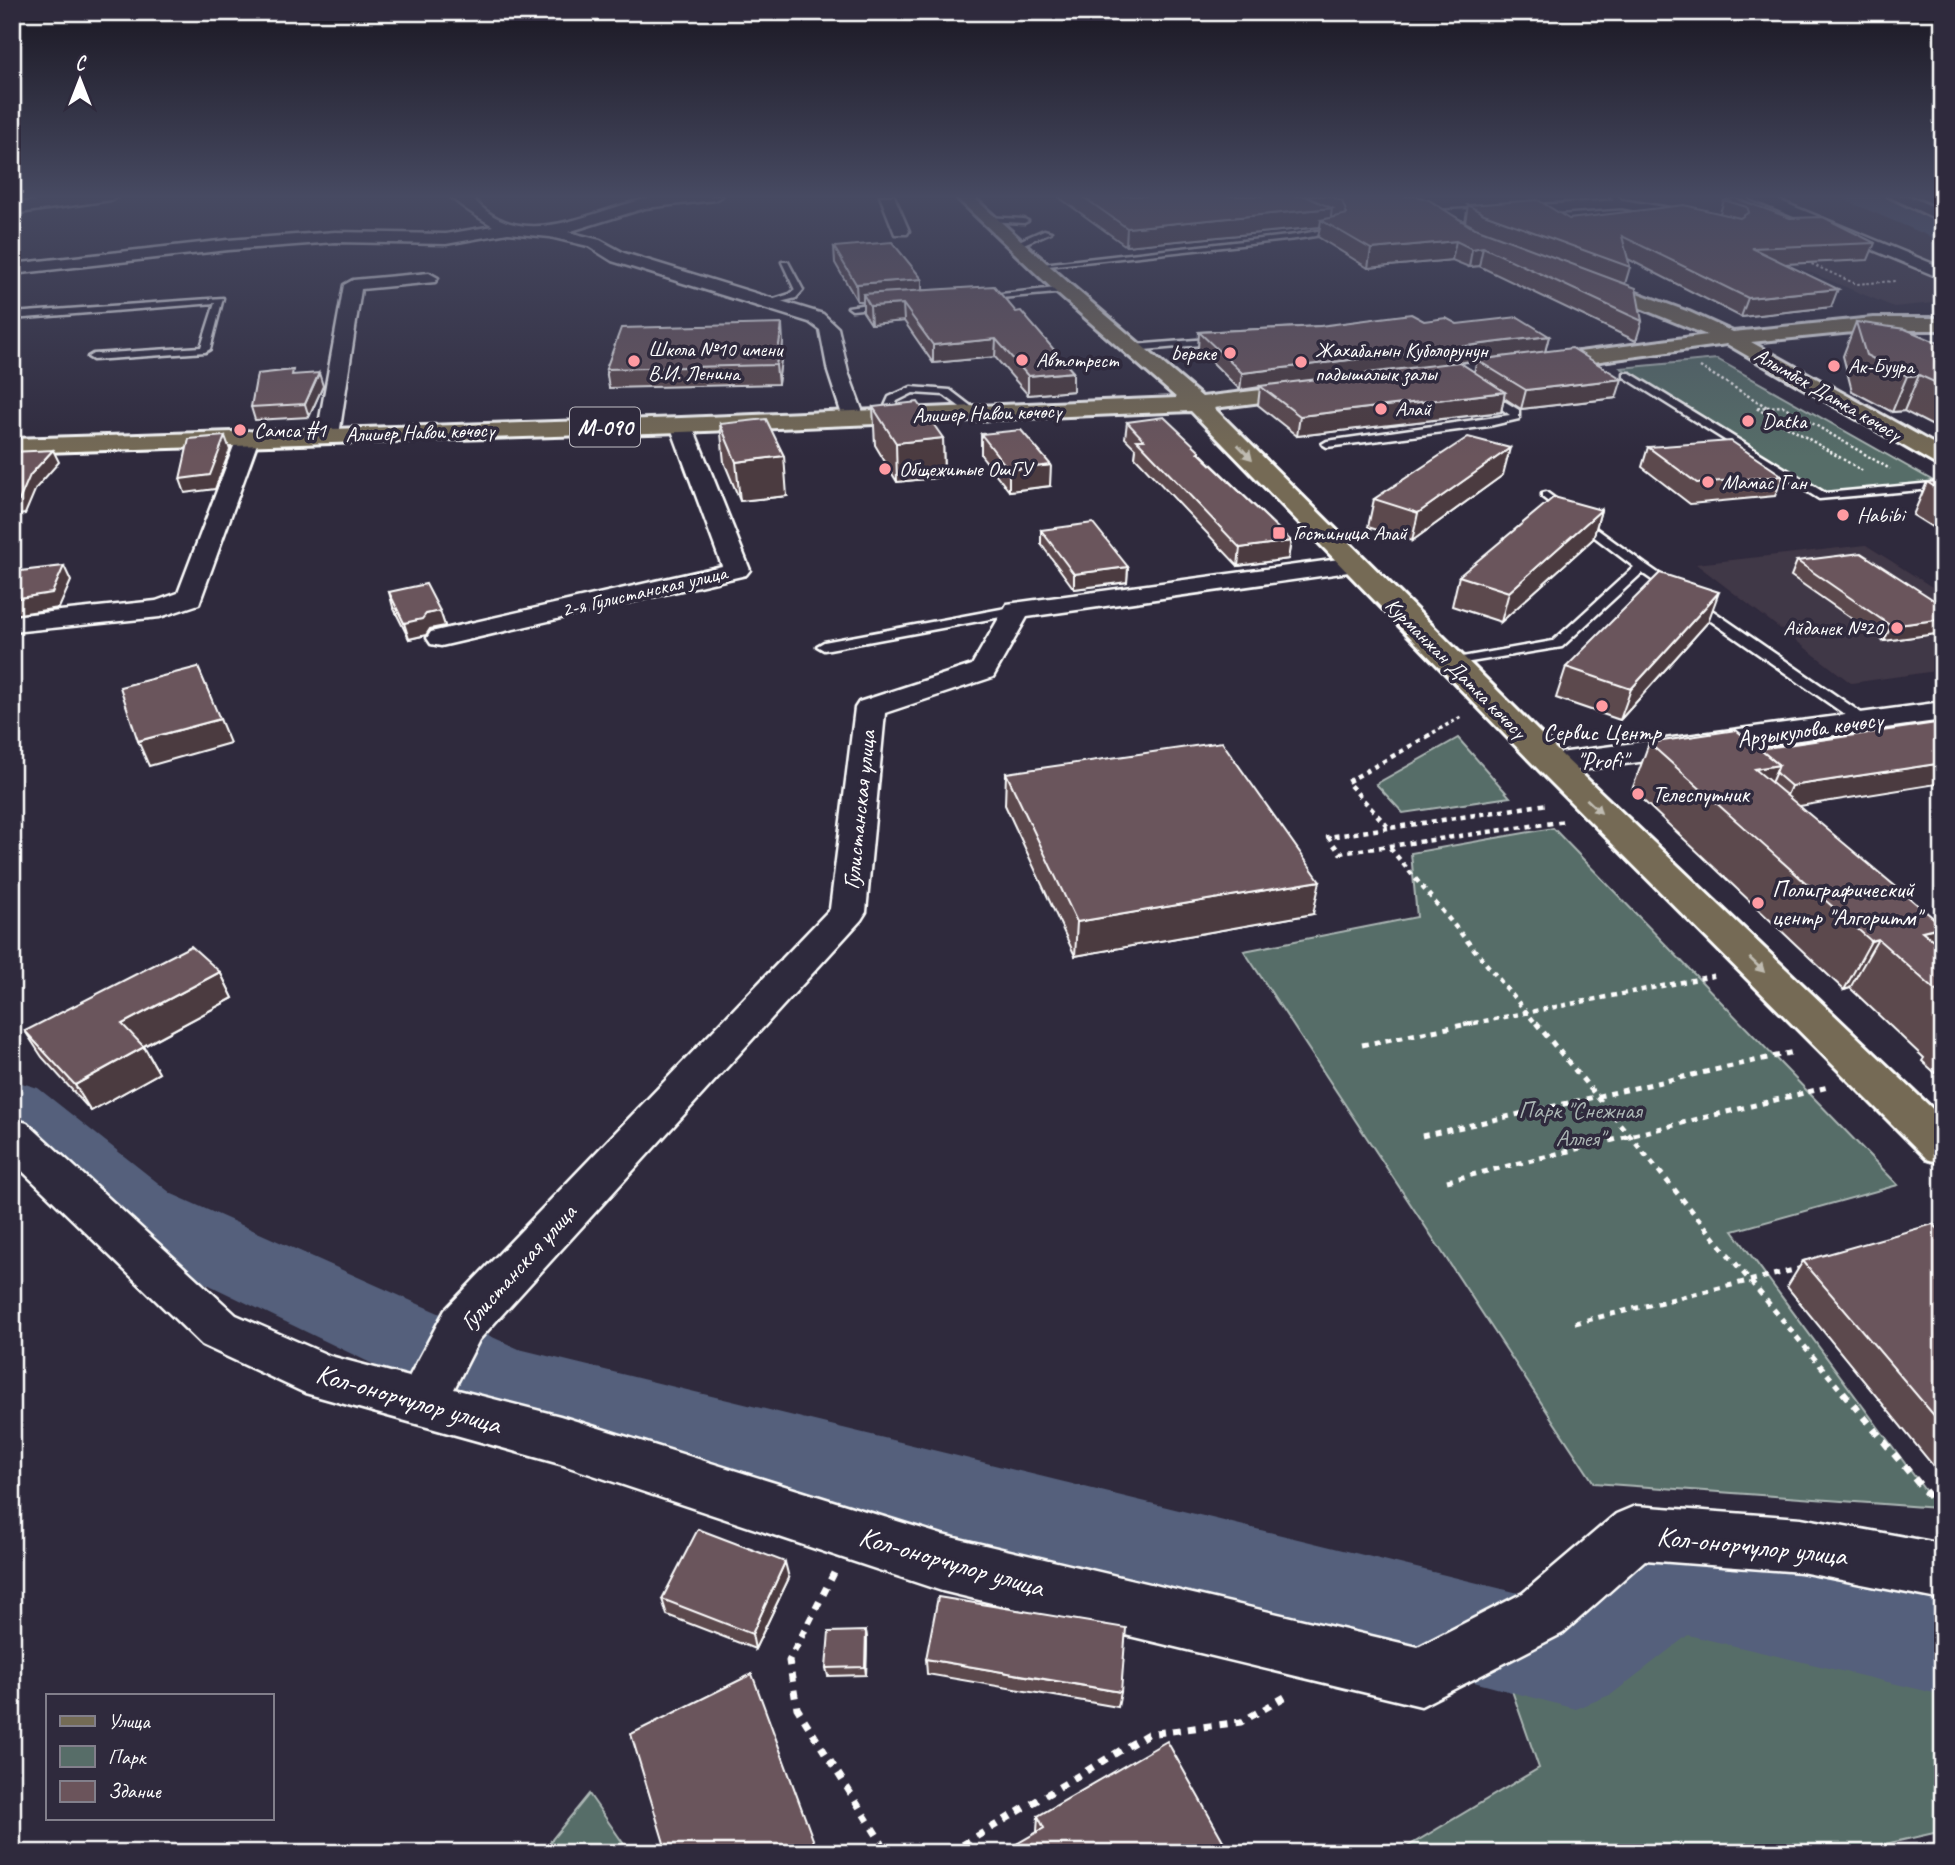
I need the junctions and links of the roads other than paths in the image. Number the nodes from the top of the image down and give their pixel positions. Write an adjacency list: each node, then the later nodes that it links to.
1 (374, 283): 26 (street)
2 (705, 283): 8 (street)
3 (795, 283): 8 (lane)
4 (1057, 283): 6 (main road, Курманжан Датка көчөсү)
5 (1596, 283): 15 (main road, Алымбек Датка көчөсү)
6 (1065, 290): 7 (lane); 17 (main road, Курманжан Датка көчөсү)
7 (970, 297)
8 (771, 303): 24 (street)
9 (904, 303): 10 (lane)
10 (852, 307)
11 (1943, 312): 13 (main road)
12 (12, 316): 18 (lane)
13 (1873, 324): 14 (main road); 15 (main road)
14 (1943, 324)
15 (1730, 338): 19 (main road); 30 (main road, Алымбек Датка көчөсү)
16 (1236, 340): 17 (lane)
17 (1133, 348): 23 (main road, Курманжан Датка көчөсү)
18 (93, 356)
19 (1520, 365)
20 (1627, 375): 31 (lane)
21 (1471, 384): 28 (lane)
22 (1331, 388): 23 (main road, Алишер Навои көчөсү)
23 (1197, 404): 24 (main road, Алишер Навои көчөсү / М-090); 33 (main road, Курманжан Датка көчөсү, one-way to 33)
24 (854, 418): 25 (main road, Алишер Навои көчөсү / М-090)
25 (681, 425): 26 (main road, Алишер Навои көчөсү / М-090); 37 (street, 2-я Гулистанская улица)
26 (328, 435): 27 (main road, Алишер Навои көчөсү / М-090)
27 (248, 438): 29 (main road, Алишер Навои көчөсү / М-090); 36 (street)
28 (1327, 444)
29 (12, 446)
30 (1943, 459)
31 (1943, 485)
32 (1546, 495): 34 (lane)
33 (1354, 565): 35 (street); 39 (main road, Курманжан Датка көчөсү)
34 (1641, 567): 39 (lane); 41 (lane)
35 (1017, 610): 38 (lane); 45 (street, Гулистанская улица)
36 (12, 624)
37 (440, 638)
38 (824, 646)
39 (1451, 663): 42 (main road, Курманжан Датка көчөсү)
40 (1943, 711): 41 (street, Арзыкулова көчөсү)
41 (1865, 722): 42 (street, Арзыкулова көчөсү)
42 (1552, 764): 44 (main road, Курманжан Датка көчөсү, one-way to 44)
43 (12, 1135): 45 (street, Кол-онорчулор улица)
44 (1943, 1147)
45 (441, 1365): 46 (street, Кол-онорчулор улица)
46 (1943, 1572)

